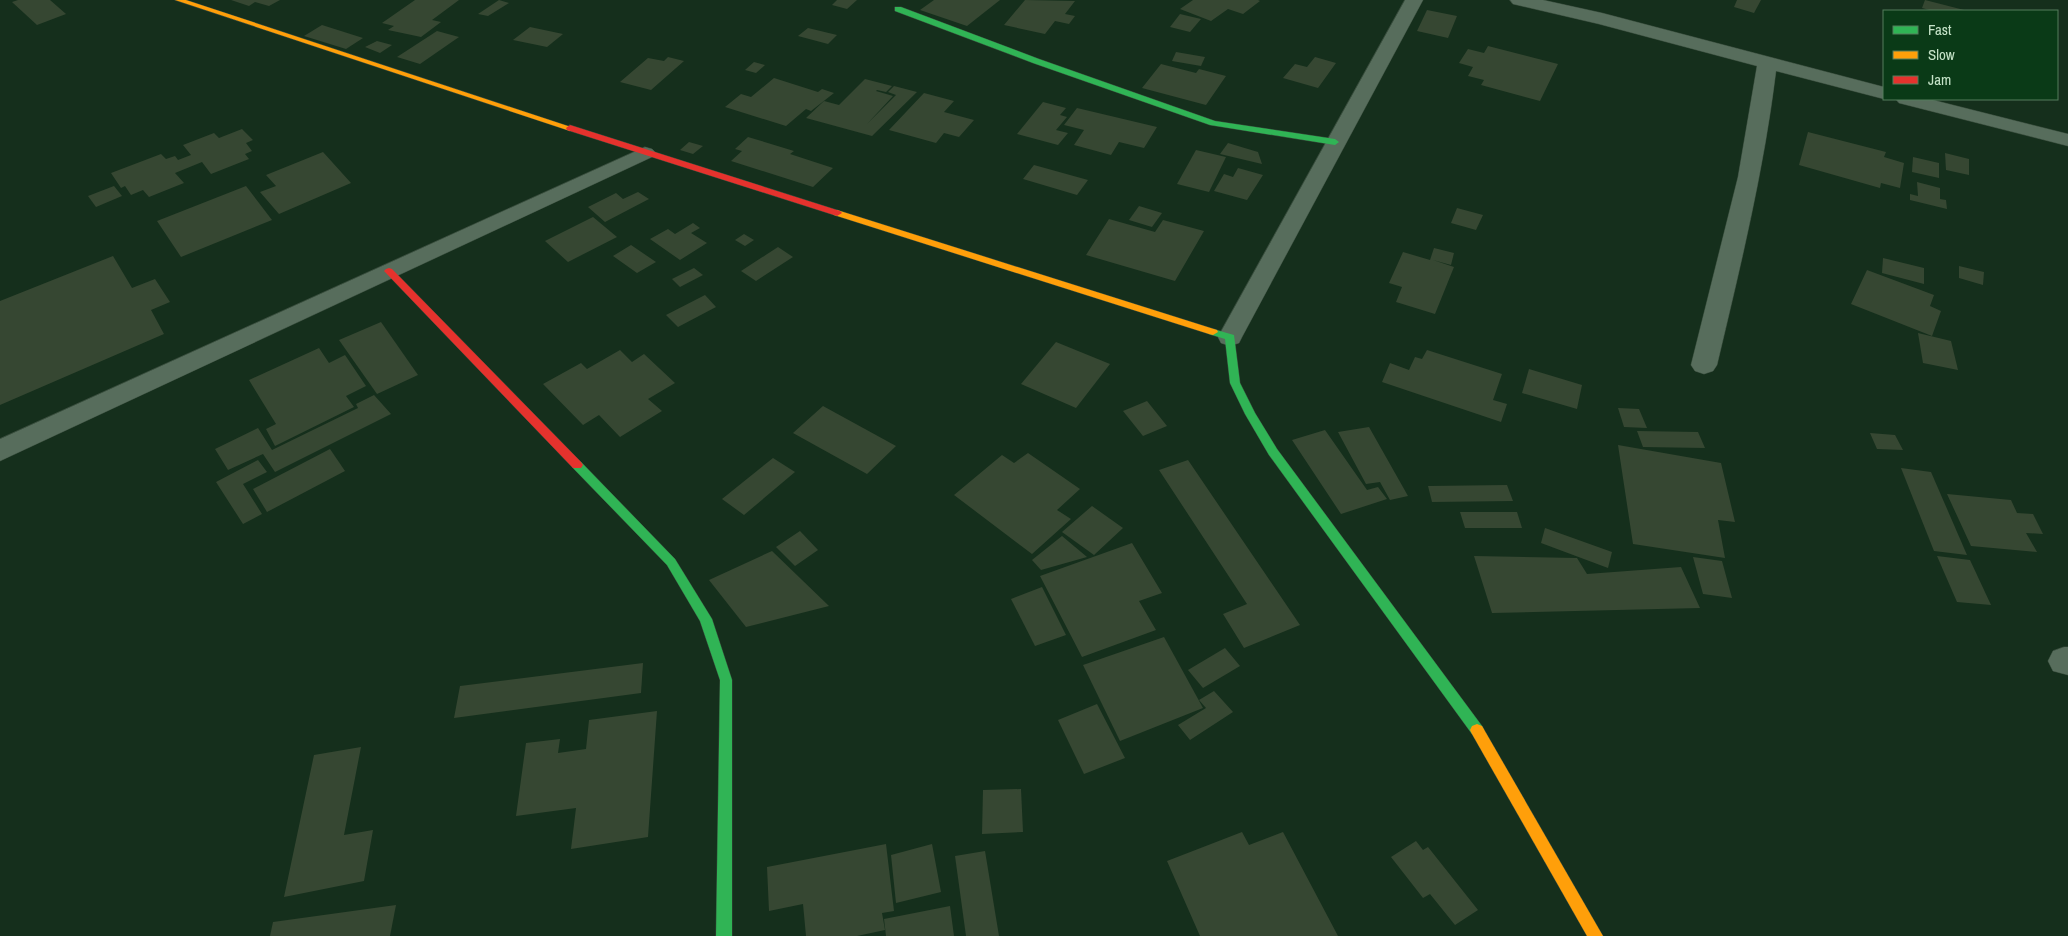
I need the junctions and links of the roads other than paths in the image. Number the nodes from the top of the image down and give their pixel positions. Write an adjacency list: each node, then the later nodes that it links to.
1 (179, 0): 10 (street)
2 (1414, 0): 9 (street)
3 (1520, 0): 5 (street)
4 (898, 9): 9 (street)
5 (1767, 63): 6 (street); 13 (street)
6 (1883, 93)
7 (1910, 100): 8 (street)
8 (2068, 140)
9 (1335, 142): 12 (street)
10 (645, 153): 11 (street); 12 (street)
11 (389, 270): 14 (street); 15 (street)
12 (1230, 337): 16 (street)
13 (1704, 365)
14 (0, 451)
15 (724, 936)
16 (1595, 936)

